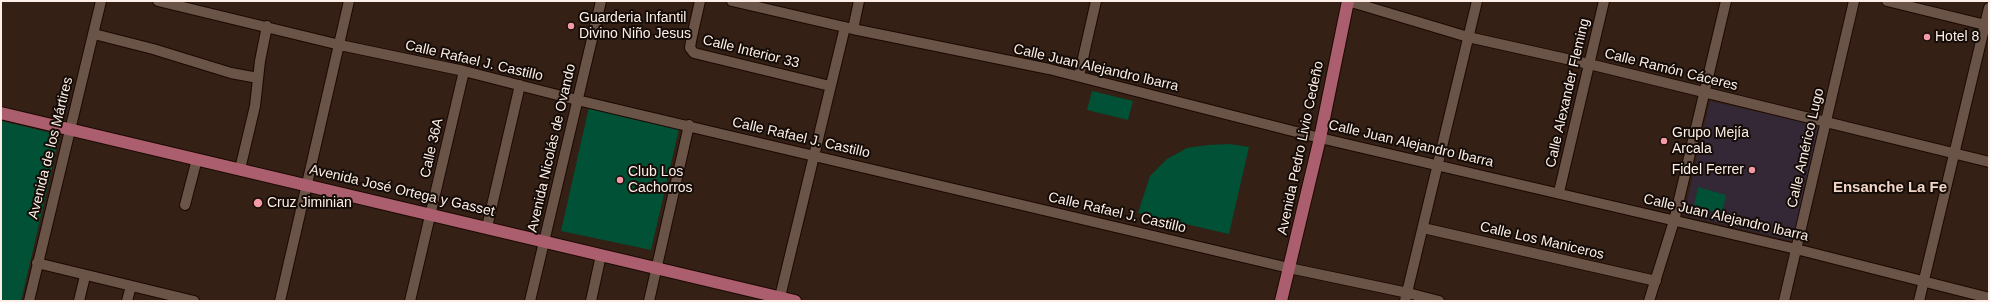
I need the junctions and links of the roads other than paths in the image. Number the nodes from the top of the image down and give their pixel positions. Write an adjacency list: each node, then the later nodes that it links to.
1 (101, 1): 19 (street, Avenida de los Mártires)
2 (158, 1): 17 (street, Calle Rafael J. Castillo)
3 (350, 1): 21 (street)
4 (601, 1): 29 (street, Avenida Nicolás de Ovando)
5 (700, 1): 27 (street, Calle Interior 33)
6 (732, 1): 18 (street, Calle Juan Alejandro lbarra)
7 (859, 1): 18 (street)
8 (1096, 1): 24 (street)
9 (1348, 1): 20 (street, Calle Ramón Cáceres); 34 (main road, Avenida Pedro Livio Cedeño)
10 (1477, 1): 20 (street)
11 (1604, 1): 22 (street, Calle Alexander Fleming)
12 (1726, 1): 28 (street)
13 (1854, 1): 31 (street, Calle Américo Lugo)
14 (1887, 1): 16 (street)
15 (1989, 8): 16 (street)
16 (1987, 25): 35 (street)
17 (267, 26): 21 (street, Calle Rafael J. Castillo); 25 (street)
18 (849, 28): 24 (street, Calle Juan Alejandro lbarra); 27 (street)
19 (94, 34): 25 (street); 33 (street, Avenida de los Mártires)
20 (1468, 37): 22 (street, Calle Ramón Cáceres); 39 (street)
21 (340, 45): 23 (street, Calle Rafael J. Castillo); 41 (street)
22 (1589, 64): 28 (street, Calle Ramón Cáceres); 42 (street, Calle Alexander Fleming)
23 (464, 72): 26 (street, Calle Rafael J. Castillo); 44 (street, Calle 36A)
24 (1079, 76): 34 (street, Calle Juan Alejandro lbarra)
25 (258, 78): 40 (street)
26 (520, 85): 29 (street, Calle Rafael J. Castillo); 46 (street)
27 (830, 86): 36 (street)
28 (1705, 93): 31 (street, Calle Ramón Cáceres); 45 (street)
29 (577, 100): 32 (street, Calle Rafael J. Castillo); 48 (street, Avenida Nicolás de Ovando)
30 (1, 113): 33 (main road, Avenida José Ortega y Gasset)
31 (1826, 123): 35 (street, Calle Ramón Cáceres); 49 (street, Calle Américo Lugo)
32 (689, 125): 36 (street, Calle Rafael J. Castillo); 52 (street)
33 (71, 129): 37 (main road, Avenida José Ortega y Gasset); 51 (street, Avenida de los Mártires)
34 (1320, 138): 39 (street, Calle Juan Alejandro lbarra); 53 (main road, Avenida Pedro Livio Cedeño)
35 (1954, 154): 38 (street, Calle Ramón Cáceres); 56 (street)
36 (814, 155): 53 (street, Calle Rafael J. Castillo); 61 (street)
37 (197, 159): 40 (main road, Avenida José Ortega y Gasset); 43 (street)
38 (1989, 162)
39 (1438, 165): 42 (street, Calle Juan Alejandro lbarra); 47 (street)
40 (240, 169): 41 (main road, Avenida José Ortega y Gasset)
41 (307, 184): 44 (main road, Avenida José Ortega y Gasset); 66 (street)
42 (1559, 192): 45 (street, Calle Juan Alejandro lbarra)
43 (185, 205)
44 (431, 214): 46 (main road, Avenida José Ortega y Gasset); 67 (street, Calle 36A)
45 (1674, 221): 49 (street, Calle Juan Alejandro lbarra); 55 (street)
46 (487, 227): 48 (main road, Avenida José Ortega y Gasset)
47 (1423, 228): 55 (street, Calle Los Maniceros); 58 (street)
48 (545, 240): 50 (main road, Avenida José Ortega y Gasset); 68 (street, Avenida Nicolás de Ovando)
49 (1796, 249): 56 (street, Calle Juan Alejandro lbarra); 75 (street, Calle Américo Lugo)
50 (601, 255): 52 (main road, Avenida José Ortega y Gasset); 69 (street)
51 (37, 263): 54 (street); 62 (street, Avenida de los Mártires)
52 (656, 268): 61 (main road, Avenida José Ortega y Gasset); 70 (street)
53 (1289, 268): 58 (street, Calle Rafael J. Castillo); 72 (main road, Avenida Pedro Livio Cedeño)
54 (85, 276): 57 (street); 63 (street)
55 (1656, 281): 74 (street)
56 (1924, 282): 59 (street, Calle Juan Alejandro lbarra); 76 (street)
57 (131, 286): 60 (street); 64 (street)
58 (1406, 297): 73 (street, Calle Rafael J. Castillo)
59 (1989, 298)
60 (179, 299): 65 (street)
61 (780, 299): 71 (main road, Avenida José Ortega y Gasset)
62 (29, 301)
63 (79, 301)
64 (127, 301)
65 (194, 301)
66 (280, 301)
67 (410, 301)
68 (530, 301)
69 (591, 301)
70 (649, 301)
71 (795, 301)
72 (1281, 301)
73 (1439, 301)
74 (1649, 301)
75 (1784, 301)
76 (1919, 301)

